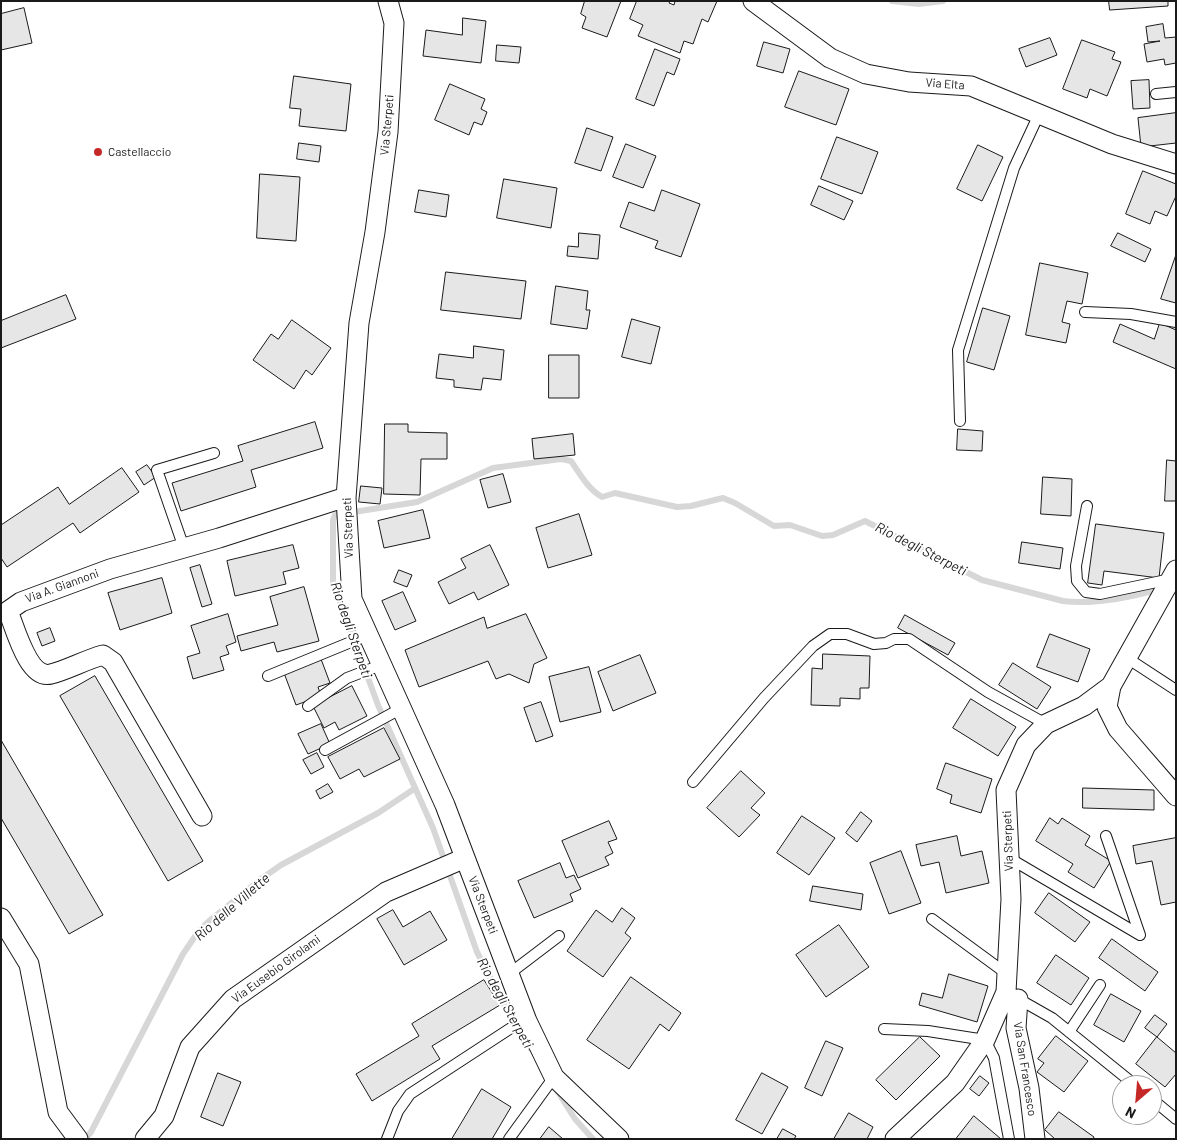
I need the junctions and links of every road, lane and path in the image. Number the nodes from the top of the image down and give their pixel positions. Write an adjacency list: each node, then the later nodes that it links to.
1 (388, 1): 11 (street, Via Sterpeti)
2 (752, 1): 5 (street, Via Elta)
3 (1176, 92): 4 (lane)
4 (1156, 94)
5 (1040, 112): 6 (street, Via Elta); 9 (lane)
6 (1176, 164)
7 (1085, 312): 8 (lane)
8 (1176, 322)
9 (960, 421)
10 (214, 453): 13 (lane)
11 (346, 497): 13 (street, Via A. Giannoni); 15 (street, Via Sterpeti)
12 (1087, 506): 14 (lane)
13 (184, 548): 27 (street, Via A. Giannoni)
14 (1170, 585): 16 (street, Via Sterpeti)
15 (366, 636): 17 (street, Via Sterpeti); 18 (lane)
16 (1127, 658): 19 (street, Via Sterpeti); 20 (lane)
17 (378, 666): 21 (lane); 22 (street, Via Sterpeti)
18 (268, 676)
19 (1111, 686): 23 (street, Via Sterpeti); 26 (street)
20 (1176, 690)
21 (308, 706)
22 (398, 711): 24 (lane); 30 (street, Via Sterpeti)
23 (1046, 724): 25 (lane); 29 (street, Via Sterpeti)
24 (325, 750)
25 (693, 782)
26 (1176, 796)
27 (202, 816)
28 (1106, 836): 29 (lane)
29 (1009, 858): 36 (street, Via Sterpeti)
30 (460, 859): 34 (street, Via Sterpeti); 46 (street, Via Eusebio Girolami)
31 (1, 918): 45 (street)
32 (932, 919): 36 (lane)
33 (559, 936): 34 (lane)
34 (510, 974): 37 (street, Via Sterpeti)
35 (1100, 985): 39 (lane)
36 (1010, 988): 39 (lane); 40 (street, Via Sterpeti); 52 (street, Via San Francesco)
37 (521, 1023): 42 (street, Via Sterpeti); 47 (lane)
38 (884, 1029): 40 (lane)
39 (1069, 1032): 41 (lane)
40 (985, 1040): 50 (street, Via Sterpeti); 51 (lane)
41 (1123, 1075)
42 (550, 1081): 48 (lane); 49 (street, Via Sterpeti)
43 (1162, 1107): 44 (lane)
44 (1176, 1119)
45 (78, 1139)
46 (145, 1139)
47 (387, 1139)
48 (508, 1139)
49 (619, 1139)
50 (895, 1139)
51 (1009, 1139)
52 (1035, 1139)

